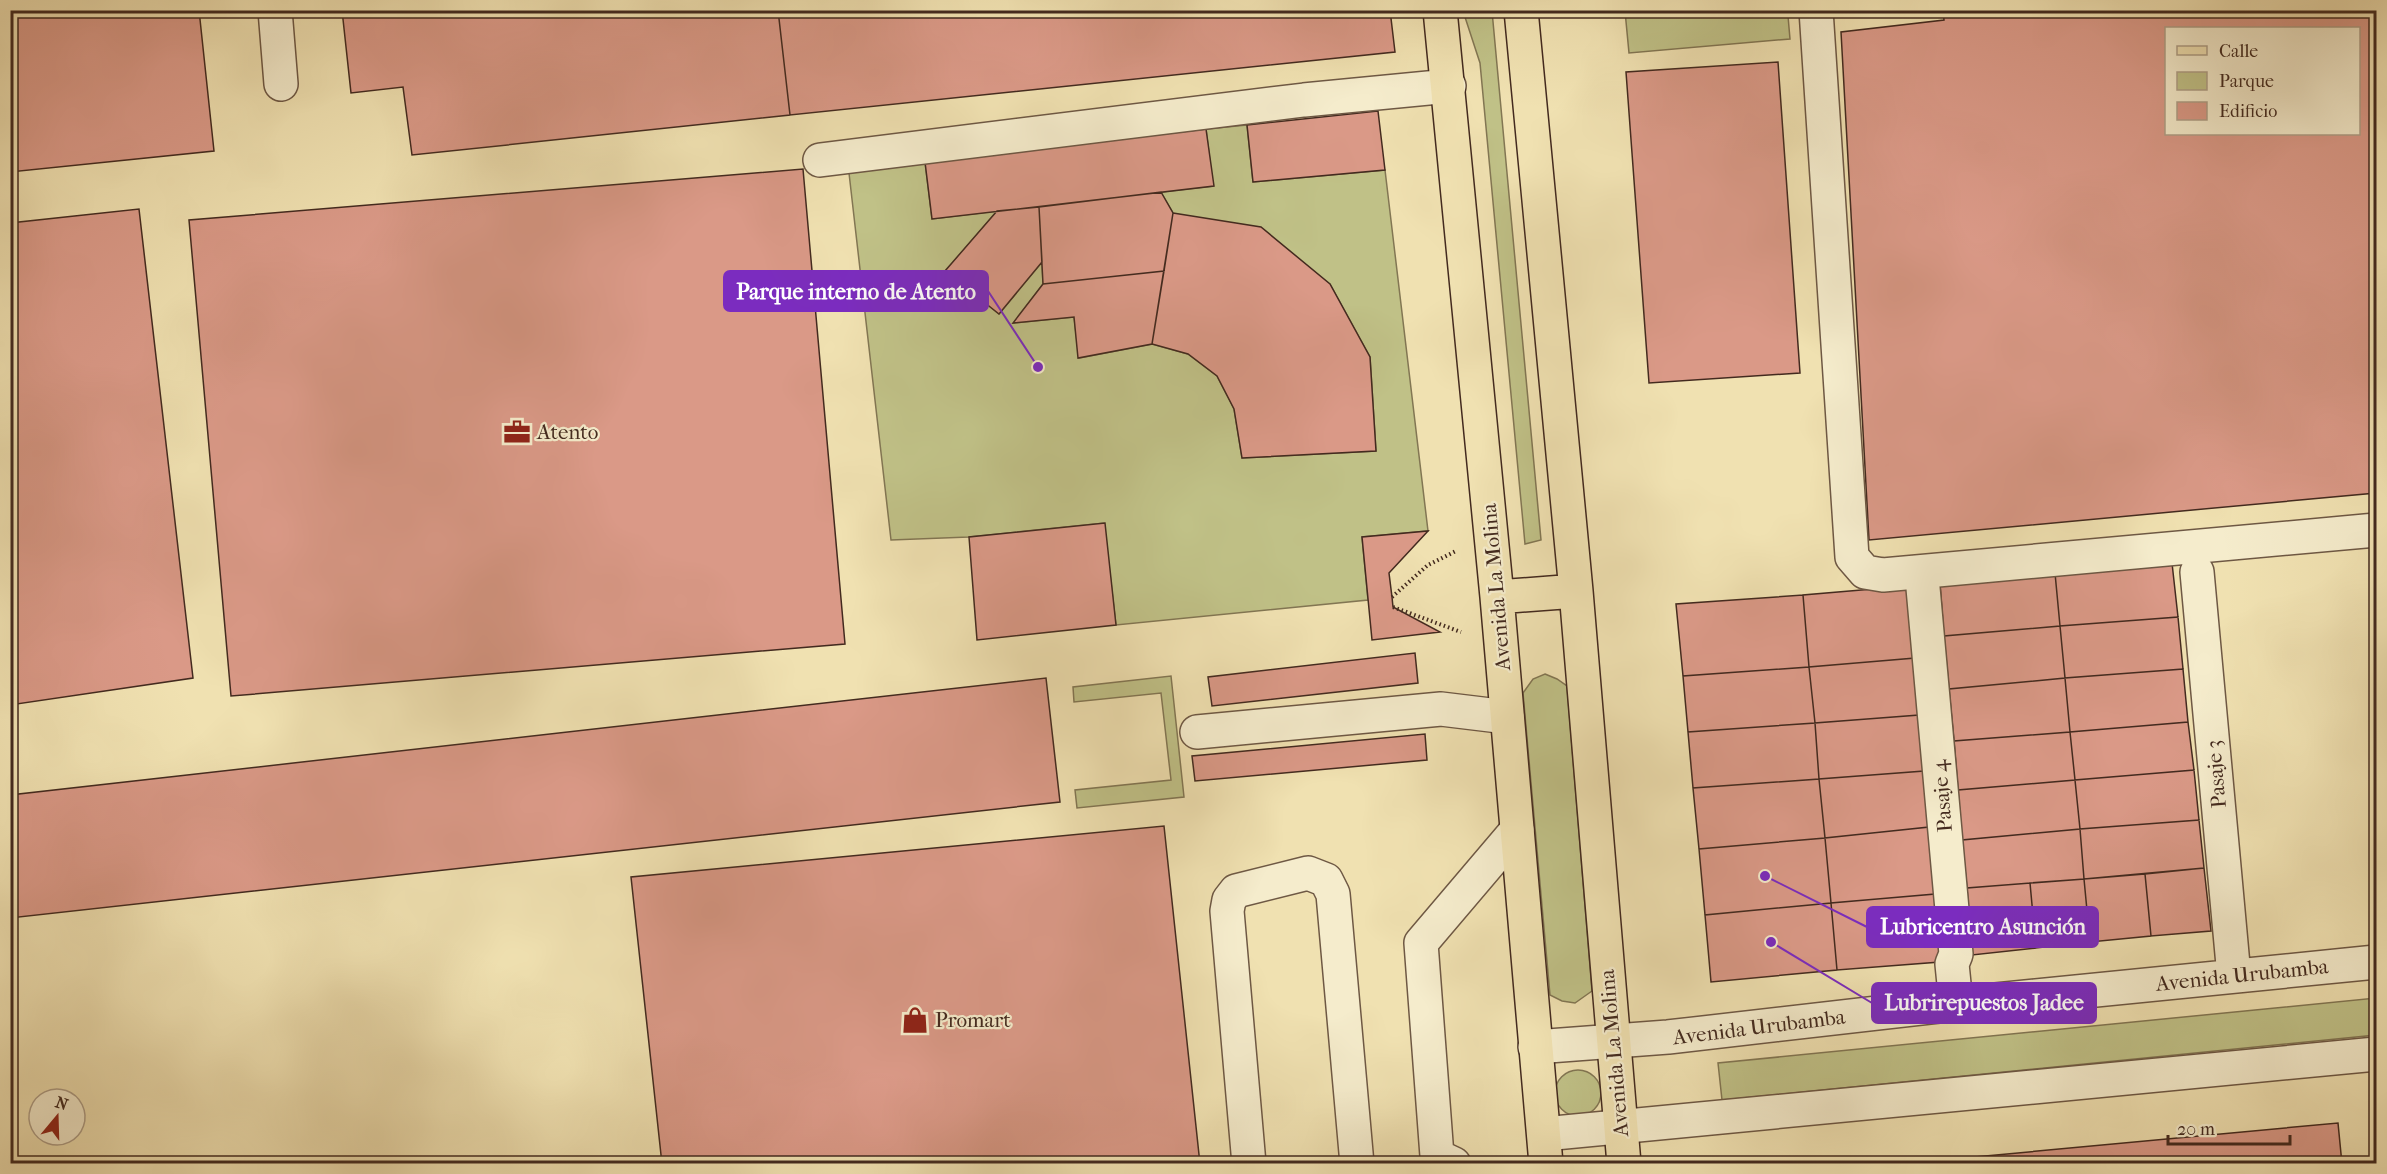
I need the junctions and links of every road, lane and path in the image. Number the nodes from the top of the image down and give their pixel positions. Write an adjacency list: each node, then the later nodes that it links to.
1 (275, 10): 5 (street)
2 (1440, 10): 6 (main road, Avenida La Molina)
3 (1521, 10): 12 (main road, Avenida La Molina)
4 (1816, 10): 8 (street)
5 (281, 84)
6 (1449, 86): 7 (street); 9 (main road, Avenida La Molina)
7 (820, 160)
8 (2376, 530)
9 (1491, 533): 13 (path); 14 (main road, Avenida La Molina)
10 (2197, 572): 21 (street, Pasaje 3)
11 (1923, 588): 22 (street, Pasaje 4)
12 (1576, 591): 14 (main road); 23 (main road, Avenida La Molina)
13 (1392, 597)
14 (1497, 597): 16 (main road, Avenida La Molina)
15 (1393, 607): 16 (path)
16 (1502, 646): 17 (main road, Avenida La Molina)
17 (1507, 717): 18 (street); 19 (main road, Avenida La Molina)
18 (1197, 732)
19 (1517, 830): 24 (main road, Avenida La Molina); 30 (street)
20 (2376, 962): 21 (street, Avenida Urubamba)
21 (2234, 976): 22 (street, Avenida Urubamba)
22 (1956, 1004): 23 (street, Avenida Urubamba)
23 (1613, 1040): 24 (street, Avenida Urubamba); 26 (main road, Avenida La Molina)
24 (1535, 1047): 27 (main road, Avenida La Molina)
25 (2376, 1054): 26 (street)
26 (1621, 1127): 27 (street); 31 (main road, Avenida La Molina)
27 (1545, 1149)
28 (1249, 1164): 29 (street)
29 (1357, 1164)
30 (1454, 1164)
31 (1624, 1164)

